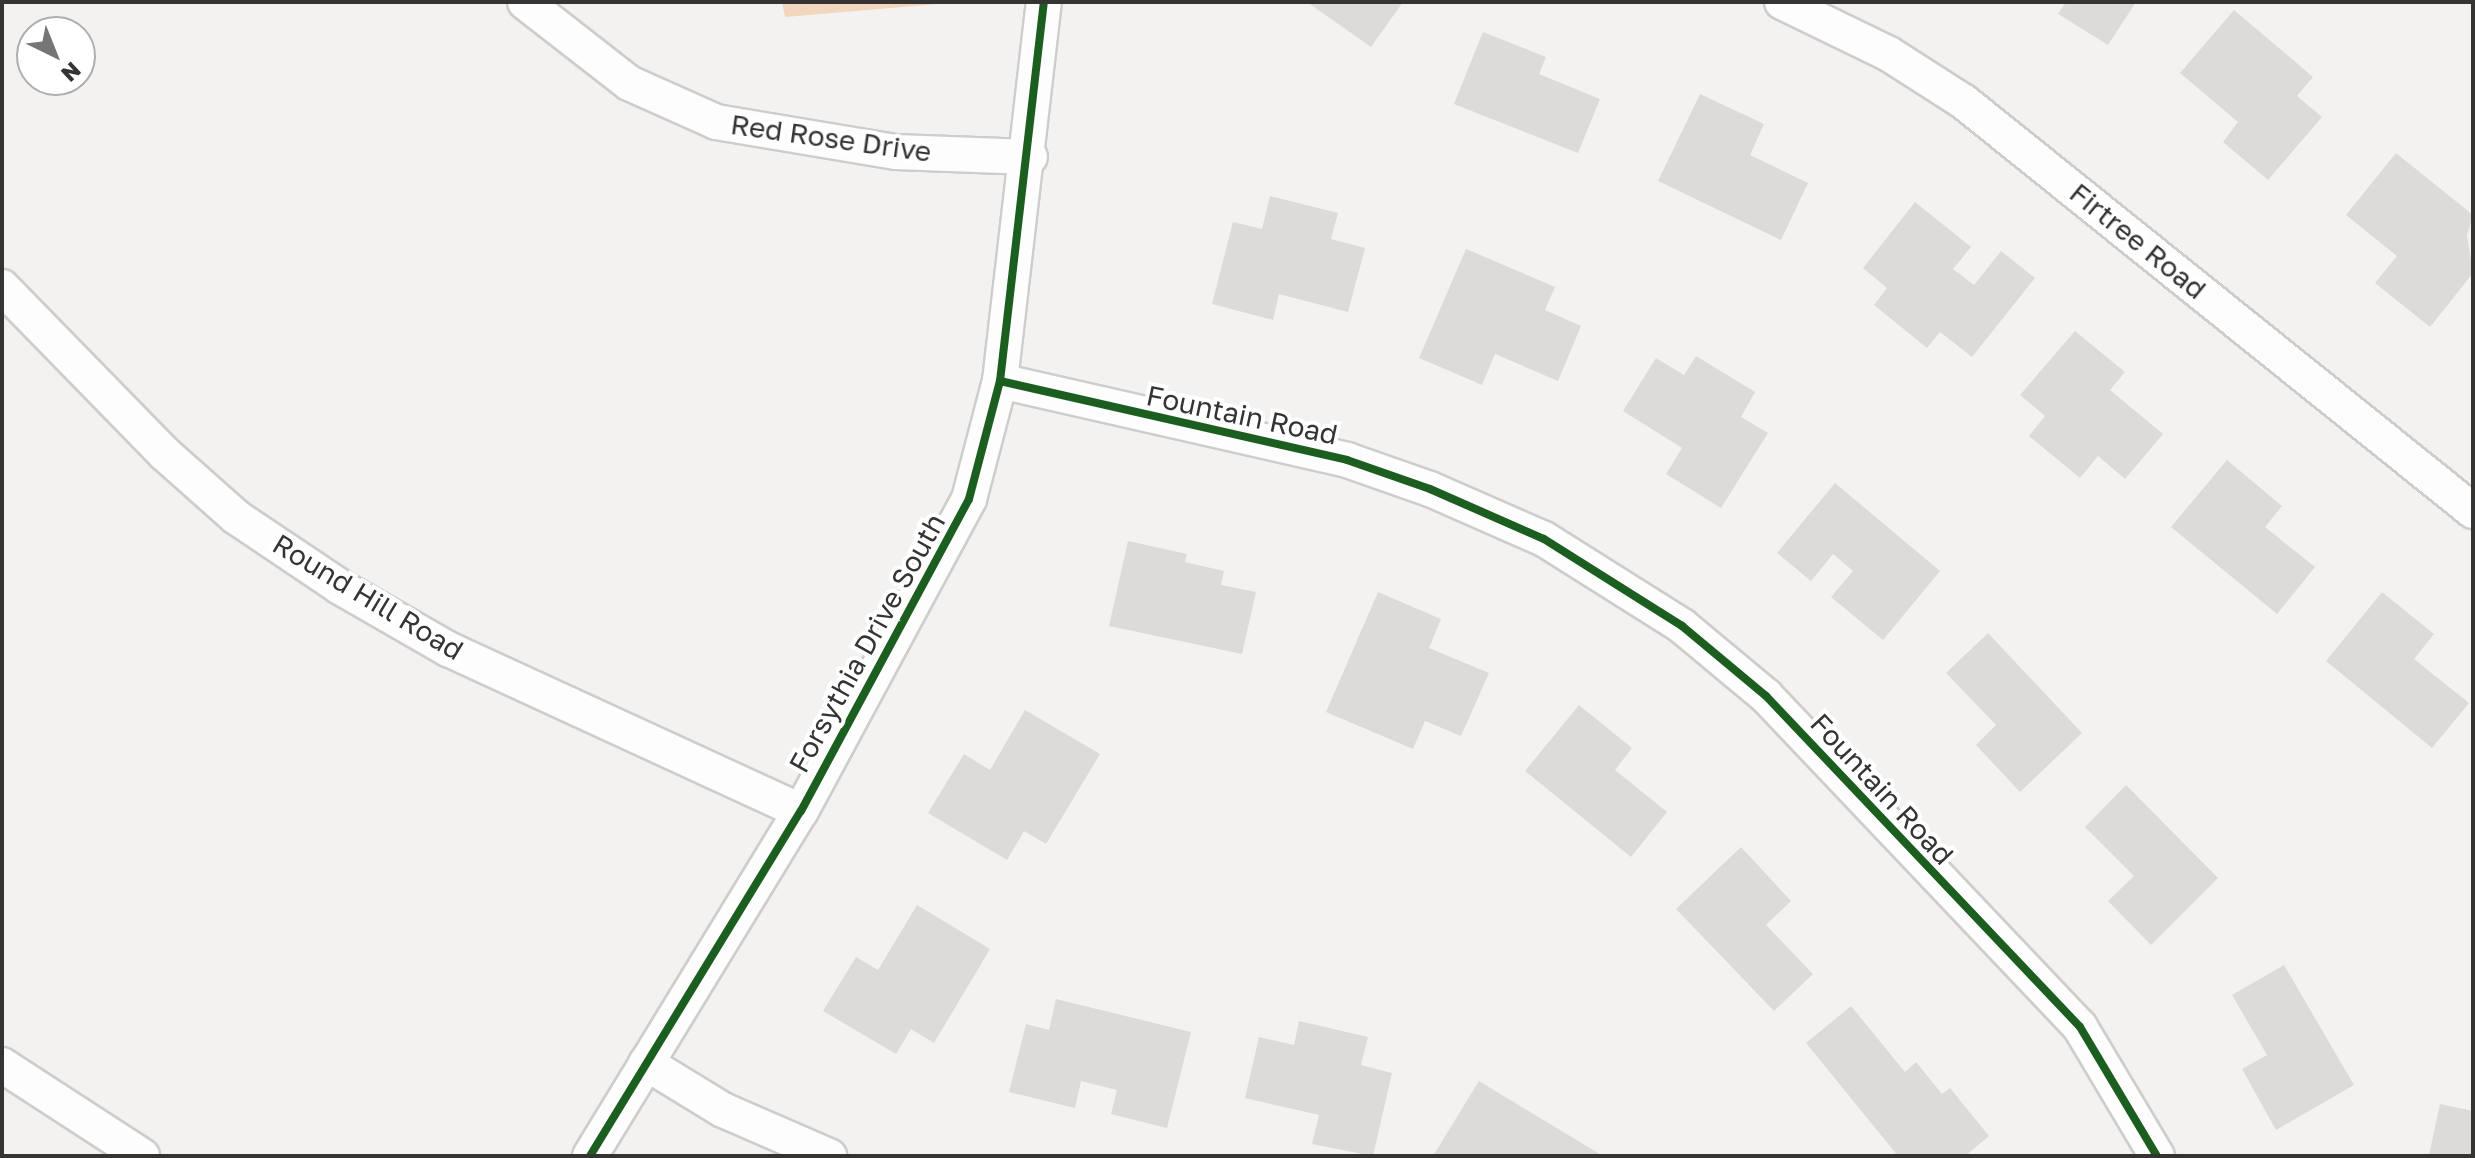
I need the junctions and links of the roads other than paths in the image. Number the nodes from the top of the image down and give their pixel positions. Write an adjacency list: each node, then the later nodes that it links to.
1 (525, 2): 4 (street, Red Rose Drive)
2 (1044, 2): 4 (street, Forsythia Drive South)
3 (1782, 2): 7 (street, Firtree Road)
4 (1030, 157): 6 (street, Forsythia Drive South)
5 (2, 287): 8 (street, Round Hill Road)
6 (1000, 381): 8 (street, Forsythia Drive South); 14 (street, Fountain Road)
7 (2473, 511)
8 (801, 811): 9 (street, Forsythia Drive South)
9 (646, 1063): 12 (street, Forsythia Drive South); 13 (street)
10 (2, 1065): 11 (street)
11 (142, 1156)
12 (590, 1156)
13 (829, 1156)
14 (2157, 1156)

